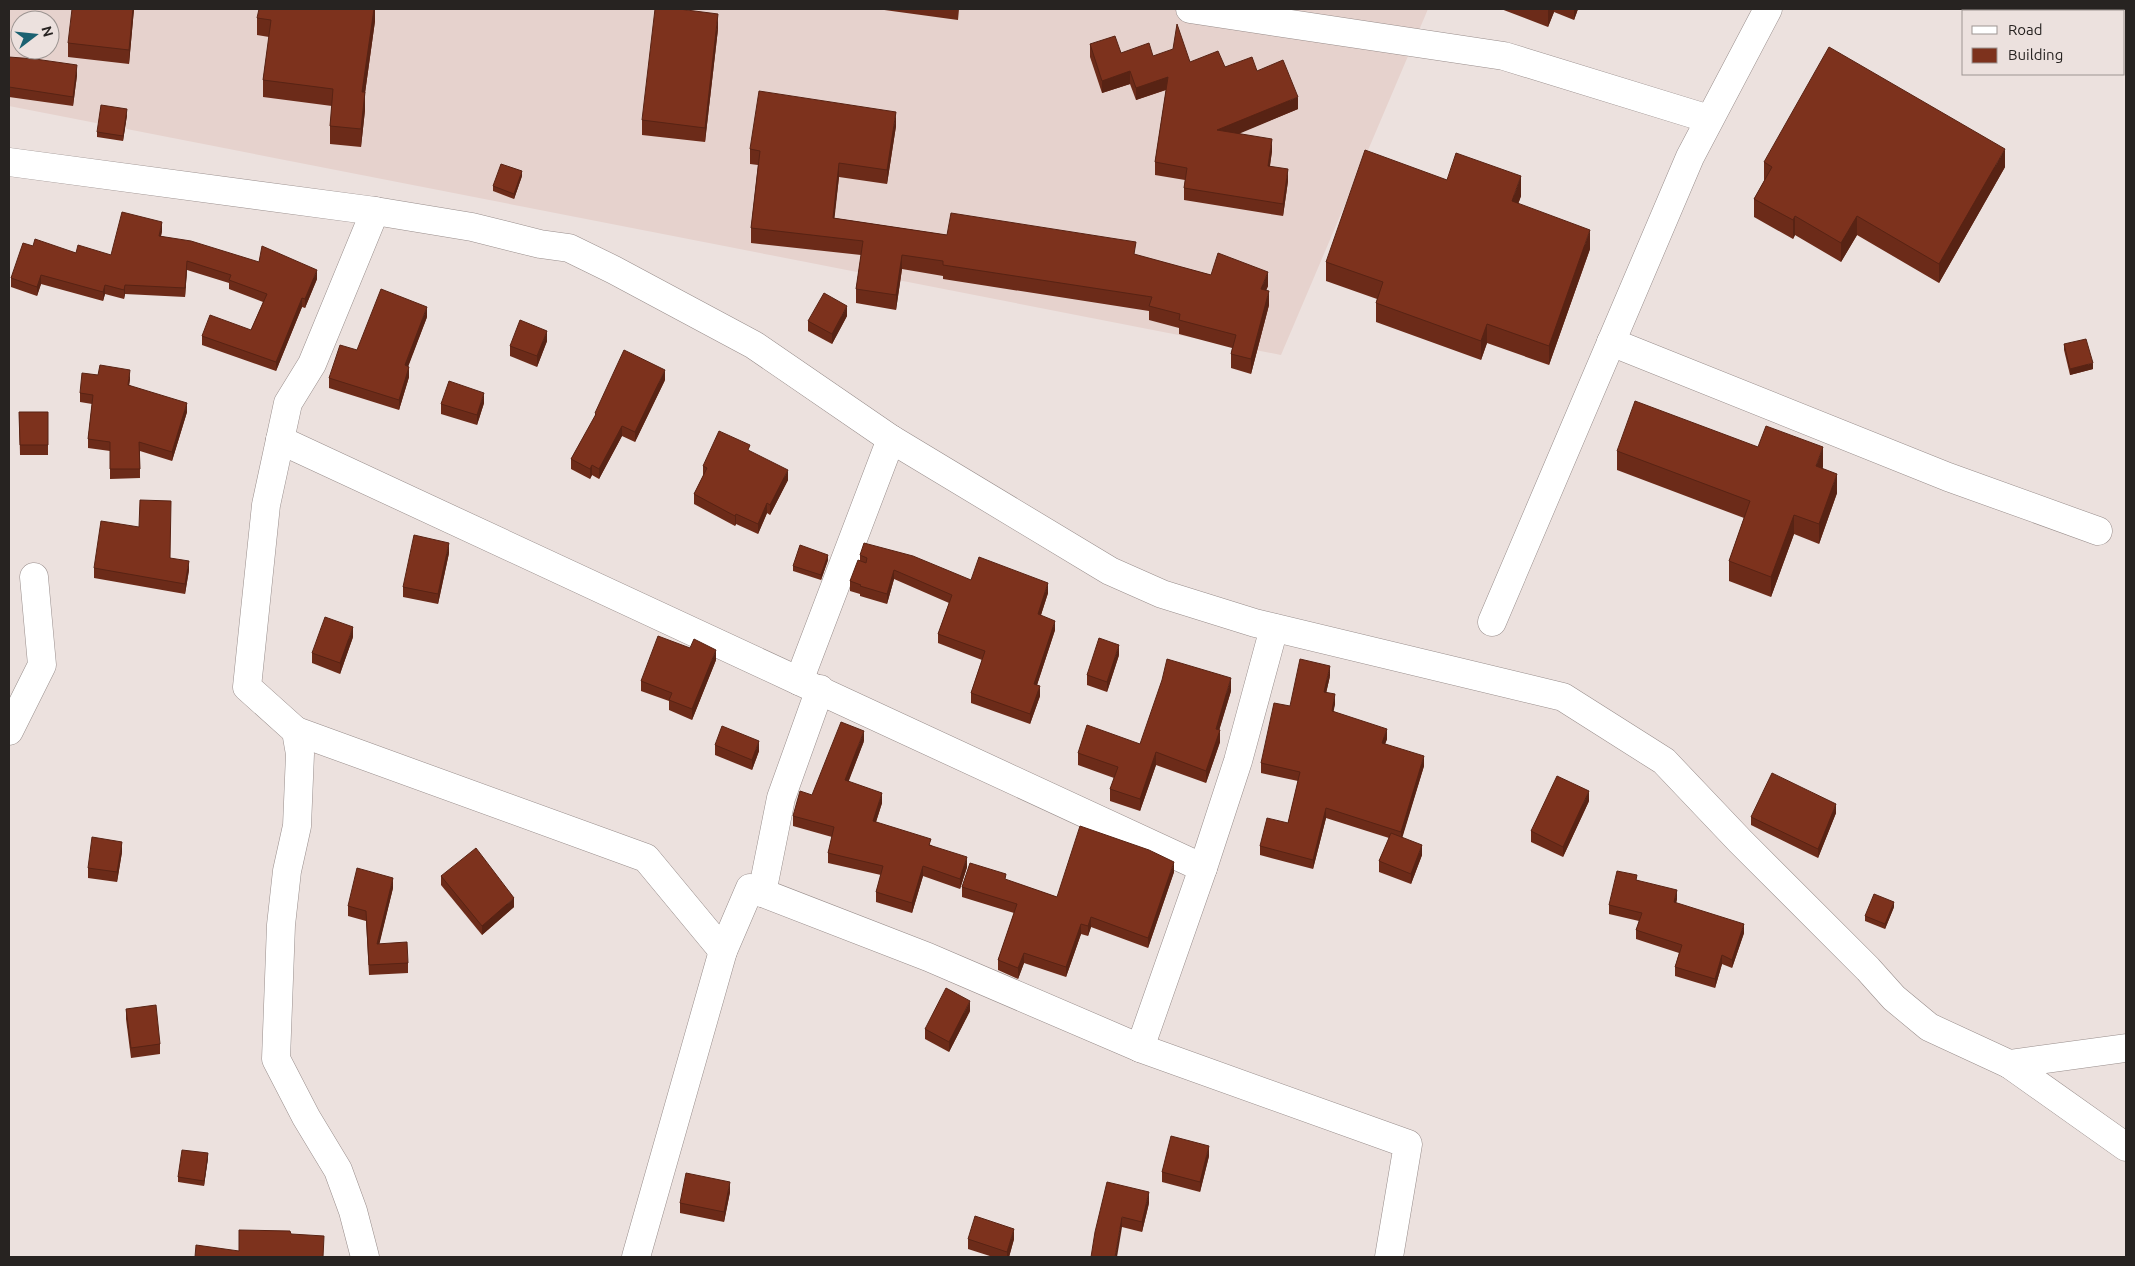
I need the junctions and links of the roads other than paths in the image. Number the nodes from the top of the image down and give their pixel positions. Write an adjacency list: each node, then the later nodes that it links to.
1 (1190, 9): 3 (street)
2 (1768, 9): 3 (street)
3 (1710, 119): 6 (street)
4 (9, 162): 5 (street)
5 (375, 211): 7 (street); 8 (street)
6 (1611, 342): 9 (street); 11 (street)
7 (892, 439): 12 (street); 13 (street)
8 (280, 440): 13 (street); 15 (street)
9 (2098, 531)
10 (34, 577): 14 (street)
11 (1492, 622)
12 (1274, 628): 16 (street); 21 (street)
13 (809, 685): 16 (street); 17 (street)
14 (9, 731)
15 (296, 731): 18 (street); 23 (street)
16 (1203, 868): 19 (street)
17 (762, 892): 18 (street); 19 (street)
18 (723, 951): 24 (street)
19 (1140, 1048): 25 (street)
20 (2126, 1048): 21 (street)
21 (2010, 1064): 22 (street)
22 (2126, 1147)
23 (365, 1257)
24 (636, 1257)
25 (1389, 1257)

